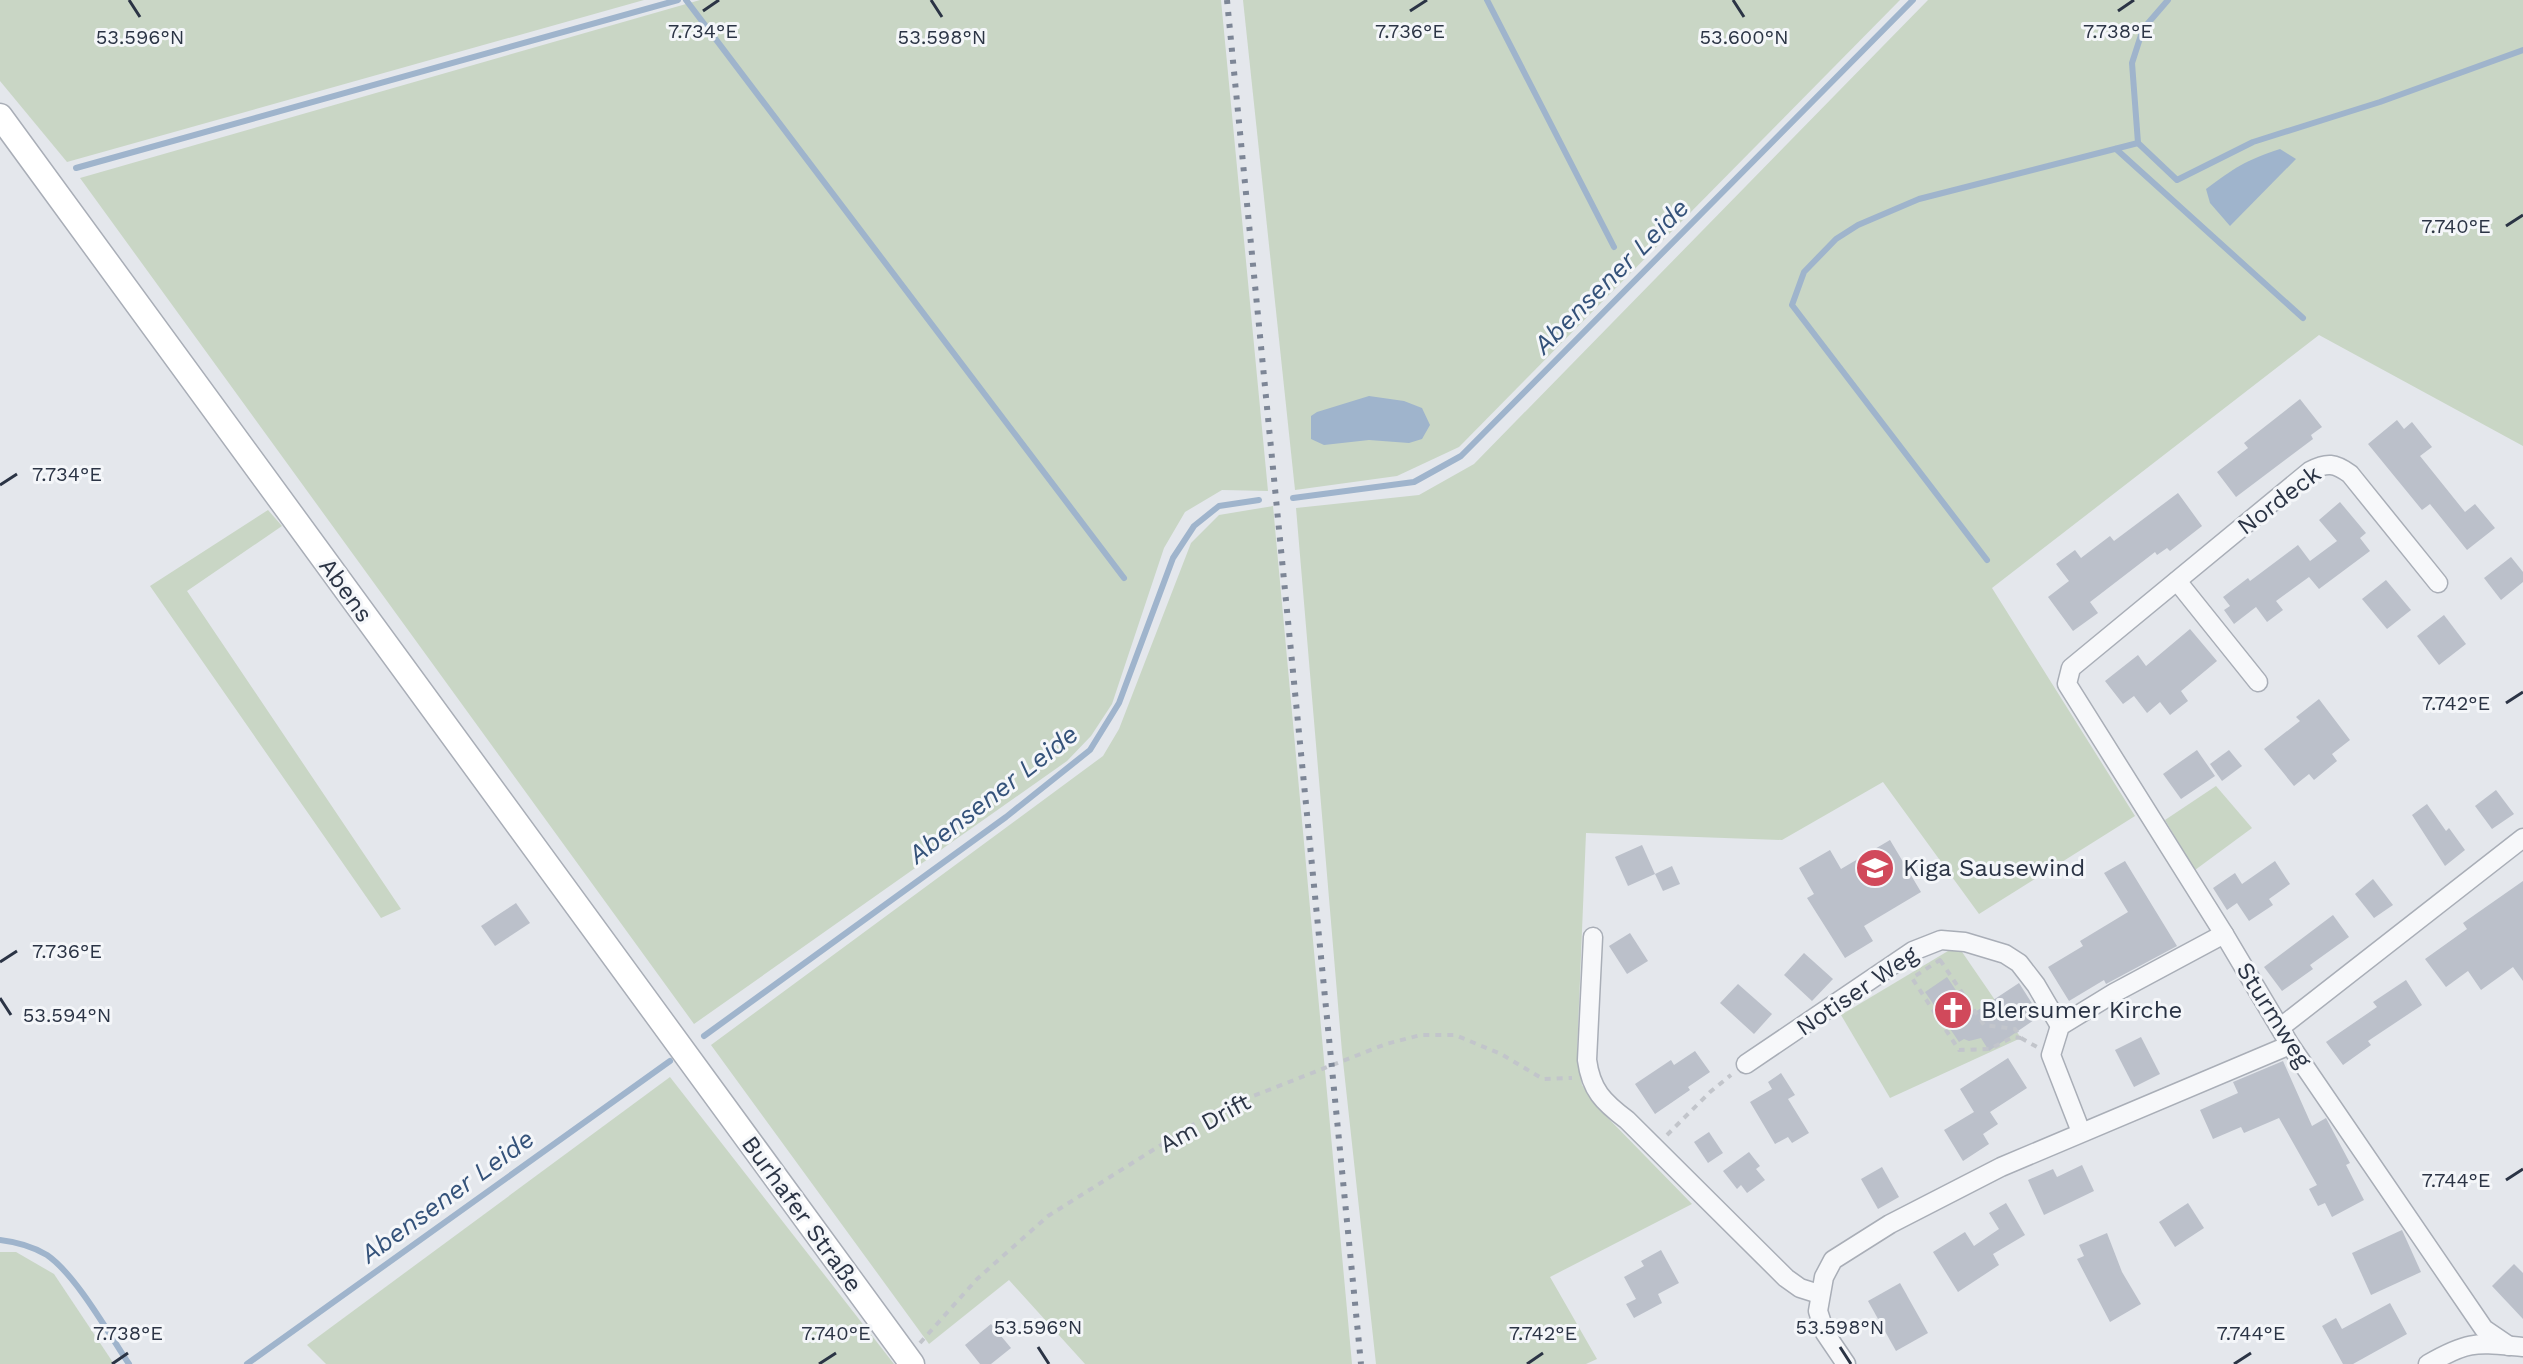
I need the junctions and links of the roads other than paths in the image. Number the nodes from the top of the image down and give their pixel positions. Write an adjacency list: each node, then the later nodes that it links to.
1 (0, 116): 12 (main road, Abens)
2 (2177, 581): 3 (street, Nordeck); 4 (street, Nordeck); 5 (street)
3 (2438, 583)
4 (2071, 668): 7 (street, Sturmweg)
5 (2258, 682)
6 (2523, 838): 10 (street)
7 (2224, 934): 9 (street); 10 (street, Sturmweg)
8 (1593, 937): 15 (street)
9 (2060, 1026): 13 (street, Notiser Weg); 14 (street)
10 (2281, 1027): 11 (street, Sturmweg)
11 (2290, 1045): 14 (street); 16 (street, Sturmweg)
12 (692, 1064): 17 (main road, Burhafer Straße)
13 (1746, 1064)
14 (2081, 1132): 15 (street)
15 (1819, 1294): 18 (street)
16 (2516, 1347): 19 (street)
17 (915, 1354)
18 (1846, 1364)
19 (2428, 1364)

